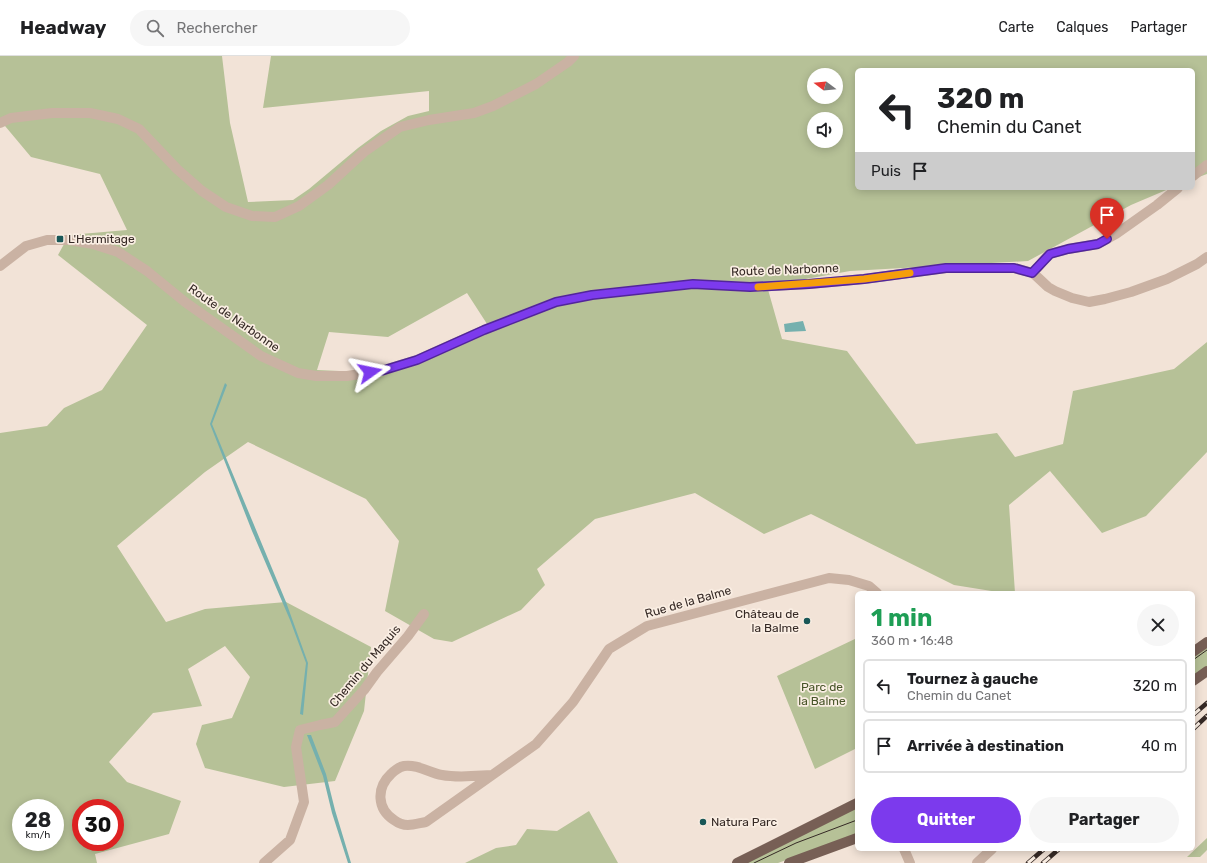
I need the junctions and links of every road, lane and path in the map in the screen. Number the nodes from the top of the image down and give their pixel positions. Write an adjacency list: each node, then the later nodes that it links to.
1 (574, 56): 2 (street)
2 (0, 123)
3 (1207, 165): 4 (street)
4 (1195, 174)
5 (1176, 190): 8 (street)
6 (1207, 257): 8 (street, Route de Narbonne)
7 (0, 266): 8 (street, Route de Narbonne)
8 (1032, 273)
9 (875, 591): 15 (street, Rue de la Balme)
10 (424, 614): 20 (street, Chemin du Maquis)
11 (1207, 642): 12 (main road)
12 (1195, 651)
13 (1207, 670): 14 (main road)
14 (1195, 679)
15 (491, 775): 15 (street, Rue de la Balme)
16 (855, 804): 21 (main road)
17 (855, 839): 22 (main road)
18 (905, 851): 23 (street)
19 (990, 851): 24 (street)
20 (264, 863)
21 (736, 863)
22 (789, 863)
23 (910, 863)
24 (977, 863)

